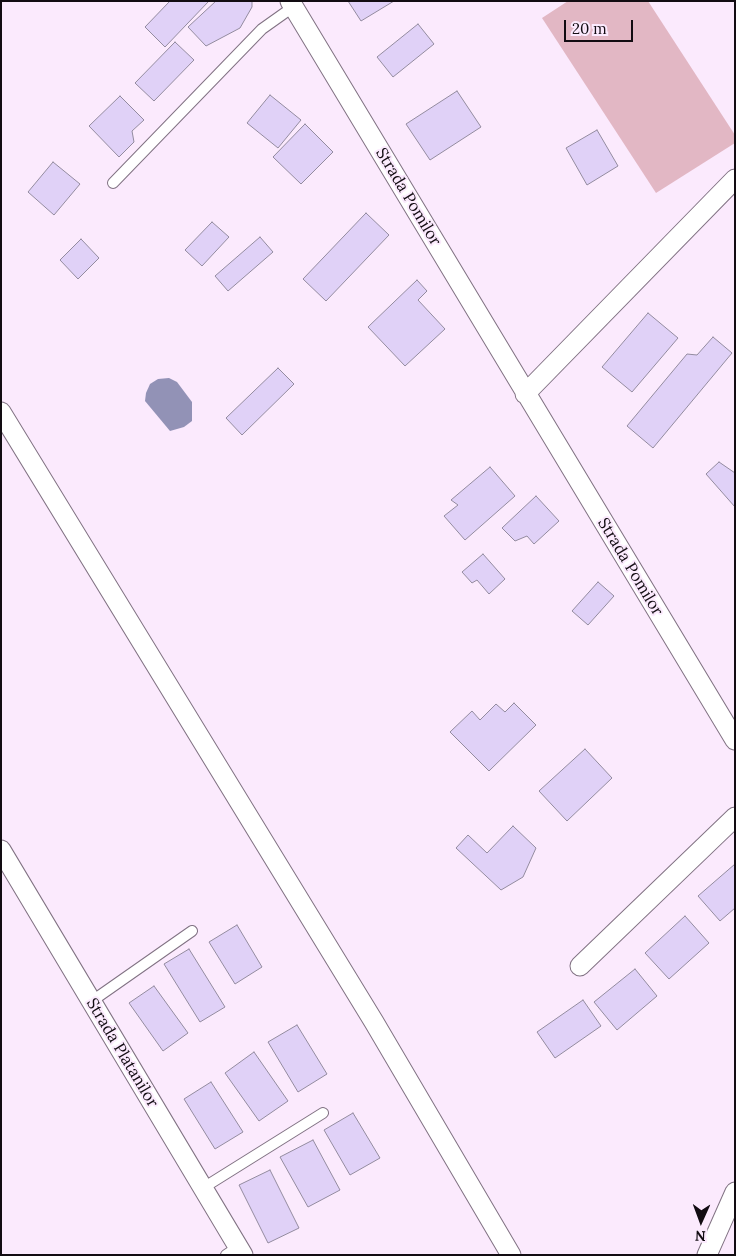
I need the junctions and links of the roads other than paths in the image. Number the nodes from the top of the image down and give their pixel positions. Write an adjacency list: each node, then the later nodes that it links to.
1 (291, 4): 3 (lane); 4 (street, Strada Pomilor)
2 (735, 179): 4 (street)
3 (113, 183)
4 (525, 394): 6 (street, Strada Pomilor)
5 (1, 412): 16 (street)
6 (735, 740)
7 (735, 817): 10 (street)
8 (1, 850): 11 (street, Strada Platanilor)
9 (192, 931): 11 (lane)
10 (580, 966)
11 (92, 1001): 13 (street, Strada Platanilor)
12 (323, 1113): 13 (lane)
13 (203, 1188): 15 (street, Strada Platanilor)
14 (735, 1192): 17 (street)
15 (236, 1252)
16 (511, 1255)
17 (706, 1255)

